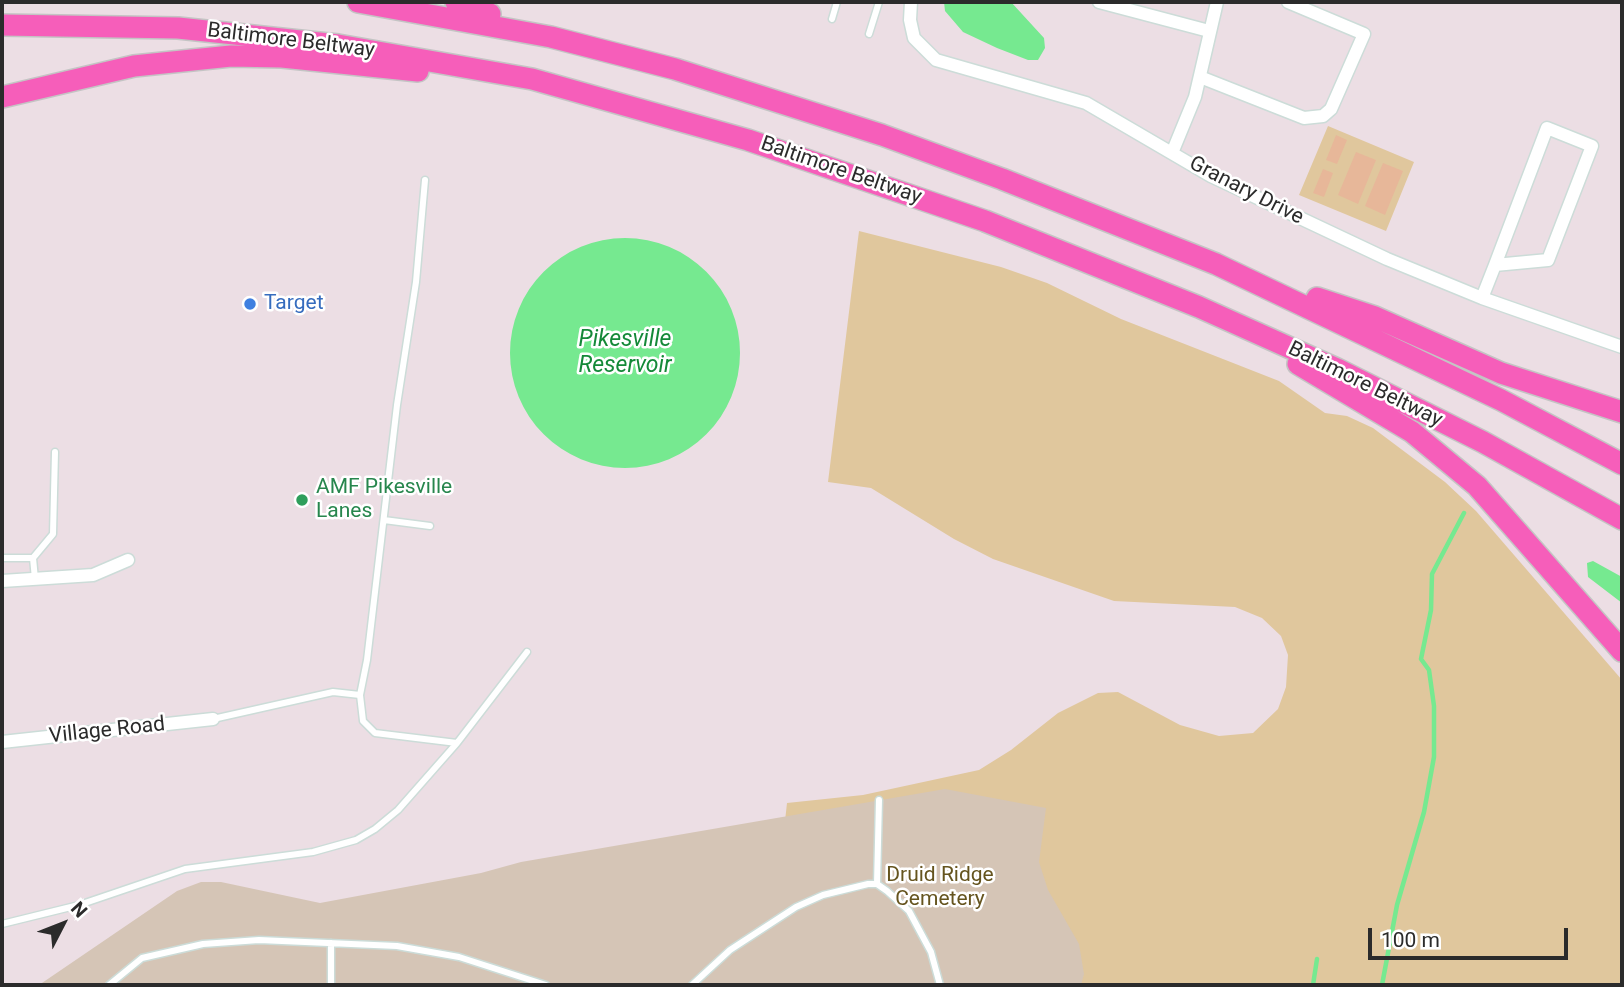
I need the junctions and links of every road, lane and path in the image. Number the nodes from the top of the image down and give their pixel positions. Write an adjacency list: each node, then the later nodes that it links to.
1 (358, 2): 13 (highway)
2 (456, 2): 13 (highway)
3 (837, 2): 9 (lane)
4 (879, 2): 12 (lane)
5 (911, 2): 17 (street, Granary Drive)
6 (1099, 2): 11 (street)
7 (1217, 2): 11 (street)
8 (1288, 2): 14 (street)
9 (832, 19)
10 (2, 25): 15 (highway, Baltimore Beltway)
11 (1209, 31): 14 (street)
12 (869, 34)
13 (551, 37): 19 (highway)
14 (1200, 77): 17 (street)
15 (532, 79): 16 (highway); 22 (highway, Baltimore Beltway)
16 (3, 97)
17 (1171, 153): 21 (street, Granary Drive)
18 (425, 180): 28 (lane)
19 (1216, 264): 24 (highway); 26 (highway)
20 (1495, 265): 20 (street); 21 (street)
21 (1482, 298): 23 (street, Granary Drive)
22 (1199, 307): 27 (highway, Baltimore Beltway); 35 (highway)
23 (1622, 347)
24 (1622, 412)
25 (55, 452): 31 (lane)
26 (1622, 464)
27 (1622, 519)
28 (384, 520): 29 (lane); 37 (lane)
29 (430, 526)
30 (2, 558): 31 (lane)
31 (33, 558): 33 (lane)
32 (128, 560): 33 (street)
33 (35, 579): 34 (street)
34 (2, 581)
35 (1622, 651)
36 (527, 652): 40 (lane)
37 (360, 695): 38 (lane); 40 (lane)
38 (213, 719): 39 (street, Village Road)
39 (2, 742)
40 (457, 743): 43 (lane)
41 (880, 800): 42 (lane)
42 (877, 884): 48 (lane); 49 (lane)
43 (2, 924)
44 (331, 943): 45 (lane); 46 (lane); 47 (lane)
45 (109, 985)
46 (331, 985)
47 (546, 985)
48 (692, 985)
49 (940, 985)

